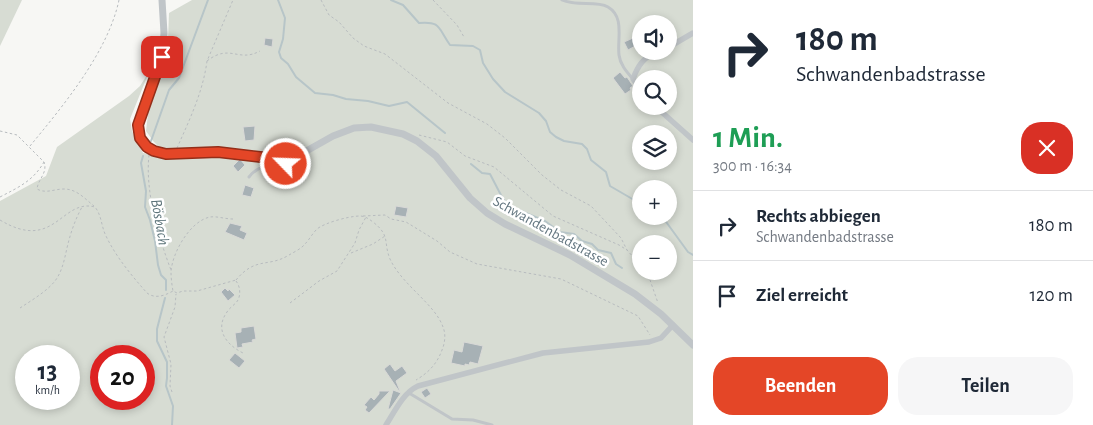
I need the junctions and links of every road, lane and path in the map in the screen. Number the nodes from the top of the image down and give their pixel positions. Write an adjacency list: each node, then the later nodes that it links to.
1 (119, 0): 17 (path)
2 (162, 0): 18 (street)
3 (234, 0): 11 (path)
4 (321, 0): 31 (path)
5 (433, 0): 8 (path)
6 (562, 0): 12 (lane)
7 (693, 33): 9 (street)
8 (464, 38)
9 (677, 42)
10 (260, 52): 11 (path)
11 (207, 61): 19 (path)
12 (632, 78)
13 (665, 115): 16 (street)
14 (0, 130): 17 (path)
15 (418, 135): 31 (path)
16 (693, 140)
17 (30, 146): 21 (path)
18 (150, 149): 19 (street, Schwandenbadstrasse); 34 (path)
19 (175, 154): 20 (street, Schwandenbadstrasse)
20 (290, 157): 22 (lane); 41 (street, Schwandenbadstrasse)
21 (44, 162): 23 (path); 25 (path)
22 (250, 178)
23 (0, 197)
24 (82, 207): 25 (path); 29 (path); 40 (path)
25 (95, 207): 37 (path)
26 (362, 216): 27 (path); 35 (path); 43 (path)
27 (366, 217): 30 (path); 32 (path)
28 (233, 219): 34 (path)
29 (0, 220)
30 (385, 235): 32 (path); 46 (path)
31 (627, 250): 33 (path)
32 (350, 253): 39 (path)
33 (632, 256)
34 (171, 272): 37 (path)
35 (236, 280): 38 (path); 45 (path)
36 (649, 280): 41 (path)
37 (173, 291): 38 (path)
38 (176, 293): 47 (path)
39 (290, 303)
40 (20, 308)
41 (661, 314): 42 (street, Schwandenbadstrasse)
42 (674, 326): 43 (street); 44 (street, Schwandenbadstrasse)
43 (655, 341): 48 (street)
44 (693, 345)
45 (244, 353)
46 (424, 375)
47 (172, 392)
48 (408, 392): 49 (street); 50 (lane)
49 (386, 425)
50 (492, 425)

